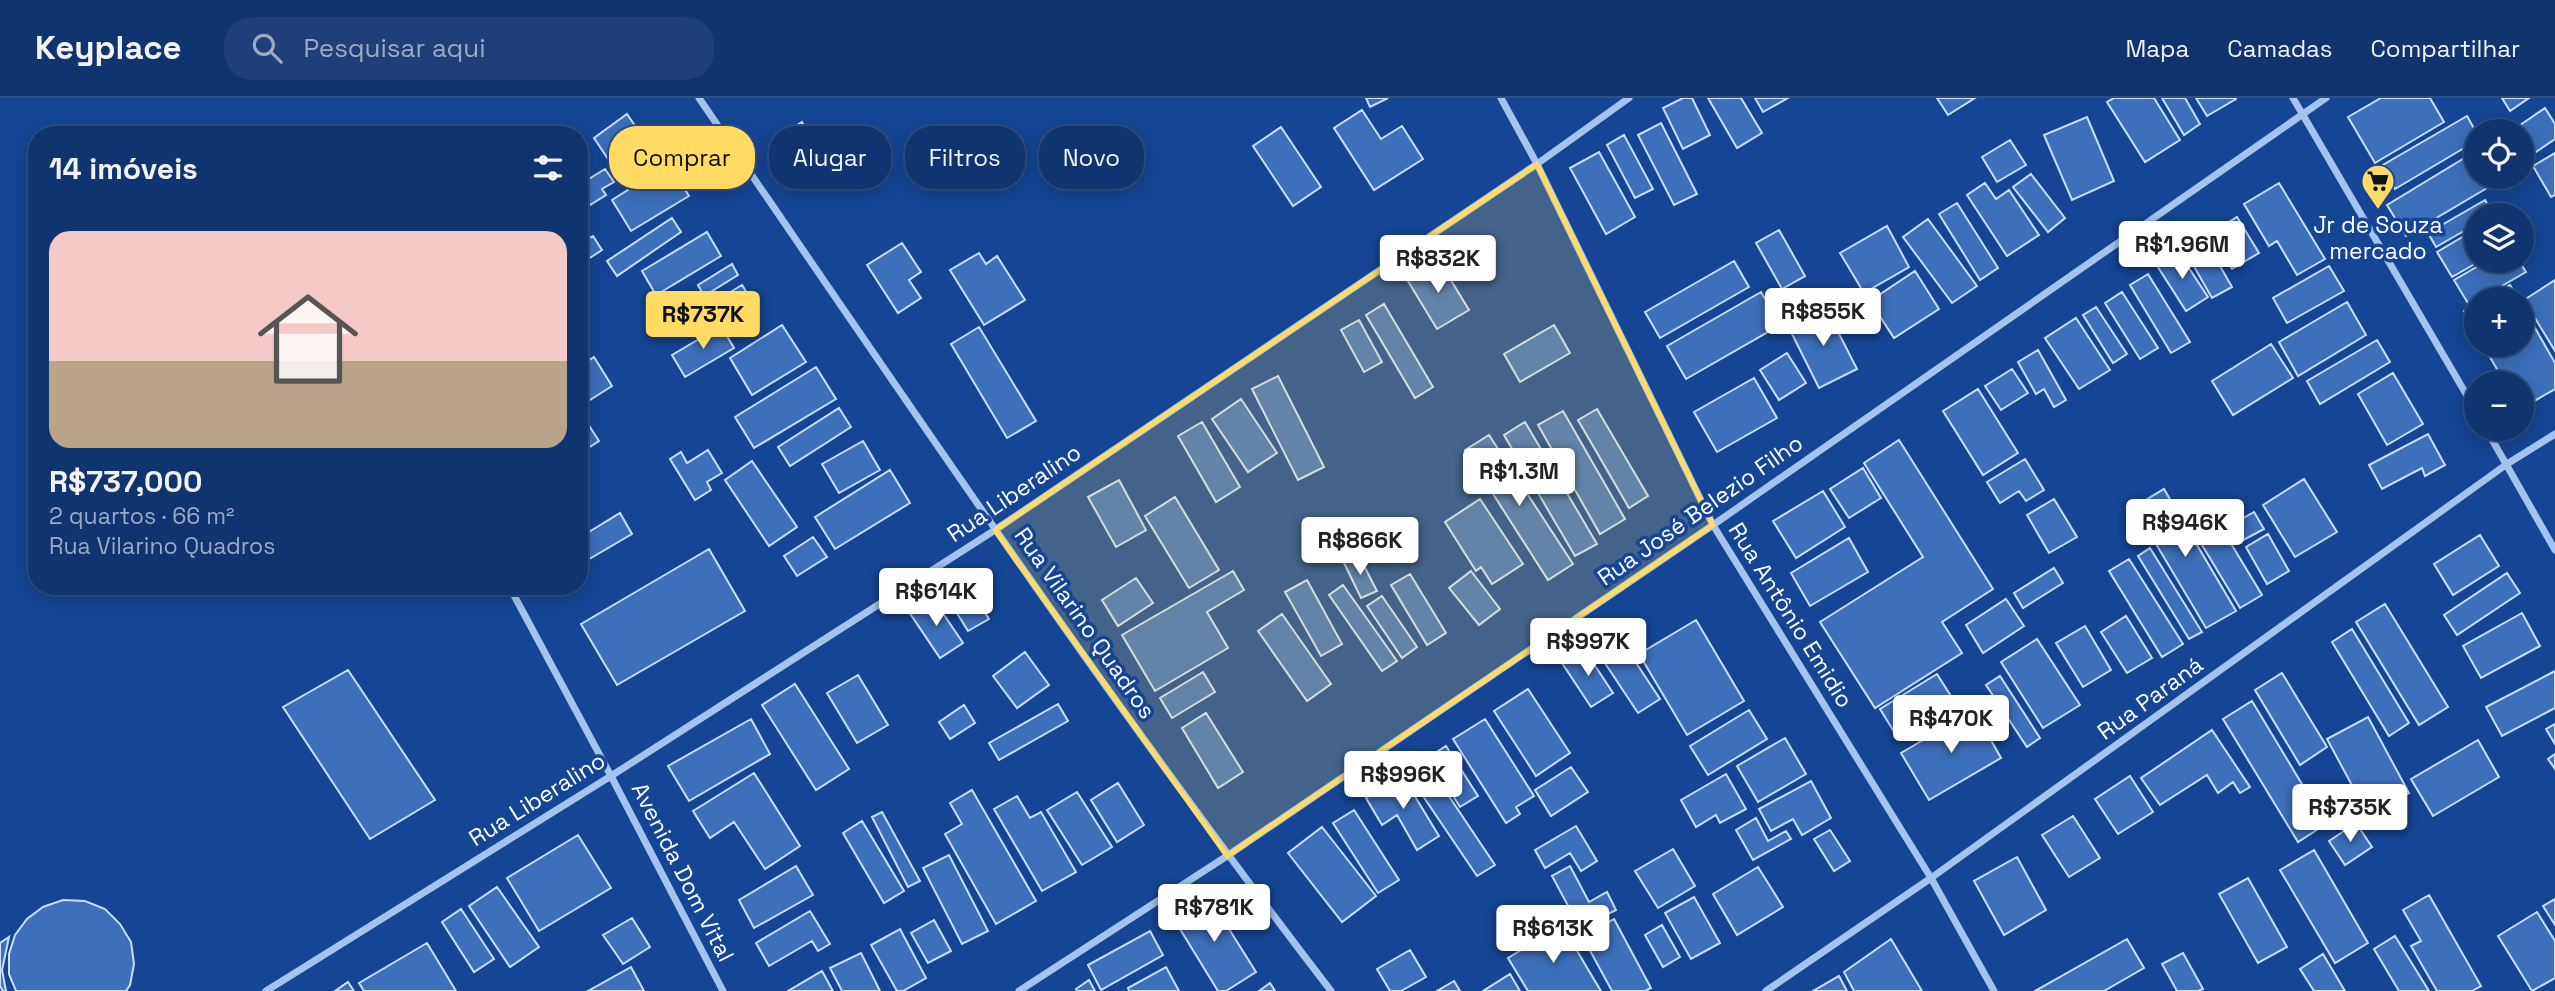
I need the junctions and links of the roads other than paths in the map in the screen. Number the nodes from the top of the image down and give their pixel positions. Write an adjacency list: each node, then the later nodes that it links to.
1 (699, 98): 13 (street, Rua Vilarino Quadros)
2 (1501, 98): 7 (street, Rua Antônio Emidio)
3 (1629, 98): 7 (street, Rua Liberalino)
4 (2293, 98): 6 (street)
5 (2326, 98): 6 (street, Rua José Belezio Filho)
6 (2302, 114): 8 (street); 12 (street, Rua José Belezio Filho)
7 (1537, 163): 12 (street, Rua Antônio Emidio); 13 (street, Rua Liberalino)
8 (2464, 391)
9 (2555, 434): 11 (street, Rua Paraná)
10 (2493, 441): 11 (street)
11 (2507, 464): 14 (street); 18 (street, Rua Paraná)
12 (1713, 525): 17 (street, Rua José Belezio Filho); 18 (street, Rua Antônio Emidio)
13 (995, 530): 16 (street, Rua Liberalino); 17 (street, Rua Vilarino Quadros)
14 (2555, 550)
15 (514, 595): 16 (street, Avenida Dom Vital)
16 (611, 776): 19 (street, Rua Liberalino); 20 (street, Avenida Dom Vital)
17 (1227, 856): 21 (street, Rua José Belezio Filho); 22 (street, Rua Vilarino Quadros)
18 (1931, 878): 23 (street, Rua Paraná); 24 (street, Rua Antônio Emidio)
19 (266, 991)
20 (723, 991)
21 (1019, 991)
22 (1331, 991)
23 (1766, 991)
24 (1994, 991)

